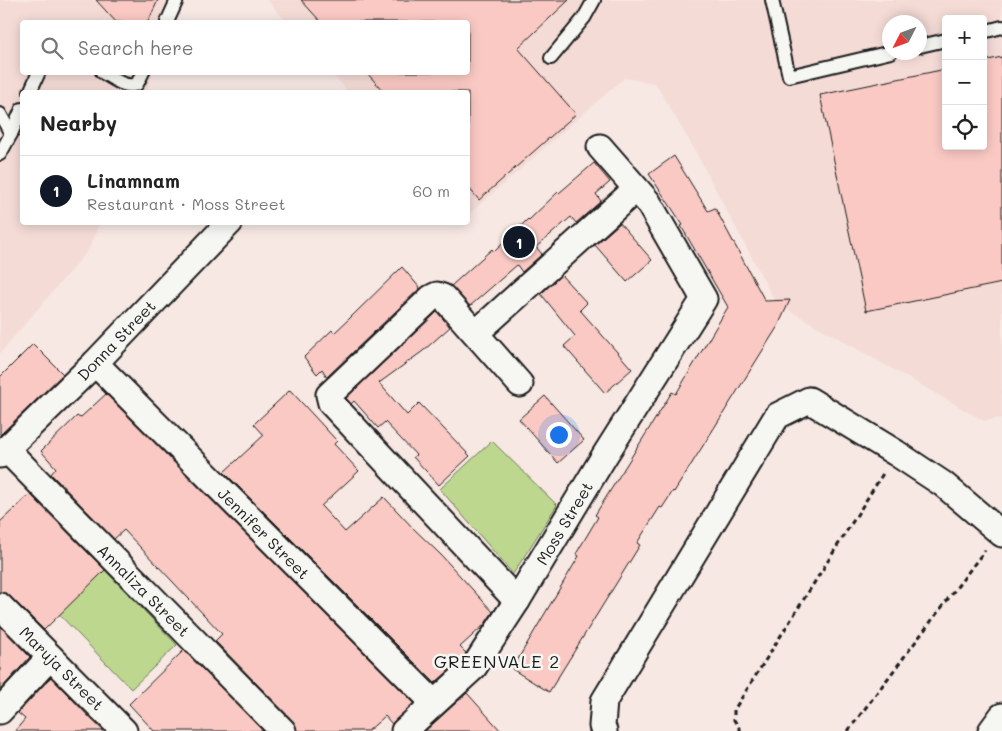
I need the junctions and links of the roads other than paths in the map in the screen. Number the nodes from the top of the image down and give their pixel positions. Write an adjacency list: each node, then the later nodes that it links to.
1 (177, 0): 4 (lane)
2 (594, 0): 10 (lane)
3 (772, 0): 9 (lane)
4 (167, 20)
5 (1002, 27): 6 (lane)
6 (987, 31)
7 (942, 41): 8 (lane)
8 (927, 44)
9 (882, 54)
10 (551, 58)
11 (38, 75): 14 (lane)
12 (108, 75): 13 (lane)
13 (142, 75)
14 (31, 90)
15 (20, 113): 17 (lane)
16 (0, 114): 17 (lane)
17 (11, 134): 19 (lane)
18 (600, 147): 20 (street)
19 (0, 154)
20 (636, 189): 22 (street); 27 (street, Moss Street)
21 (227, 225): 23 (street, Donna Street)
22 (476, 332): 24 (street); 27 (street)
23 (95, 363): 25 (street, Donna Street); 30 (street, Jennifer Street)
24 (520, 384)
25 (3, 452): 34 (street, Annaliza Street)
26 (1000, 533): 36 (street)
27 (517, 601): 30 (street, Moss Street)
28 (0, 606): 29 (street, Maruja Street)
29 (50, 657): 31 (street); 33 (street, Maruja Street)
30 (434, 703): 35 (street, Moss Street)
31 (0, 711)
32 (1002, 716): 37 (street)
33 (124, 731)
34 (283, 731)
35 (404, 731)
36 (604, 731)
37 (991, 731)

